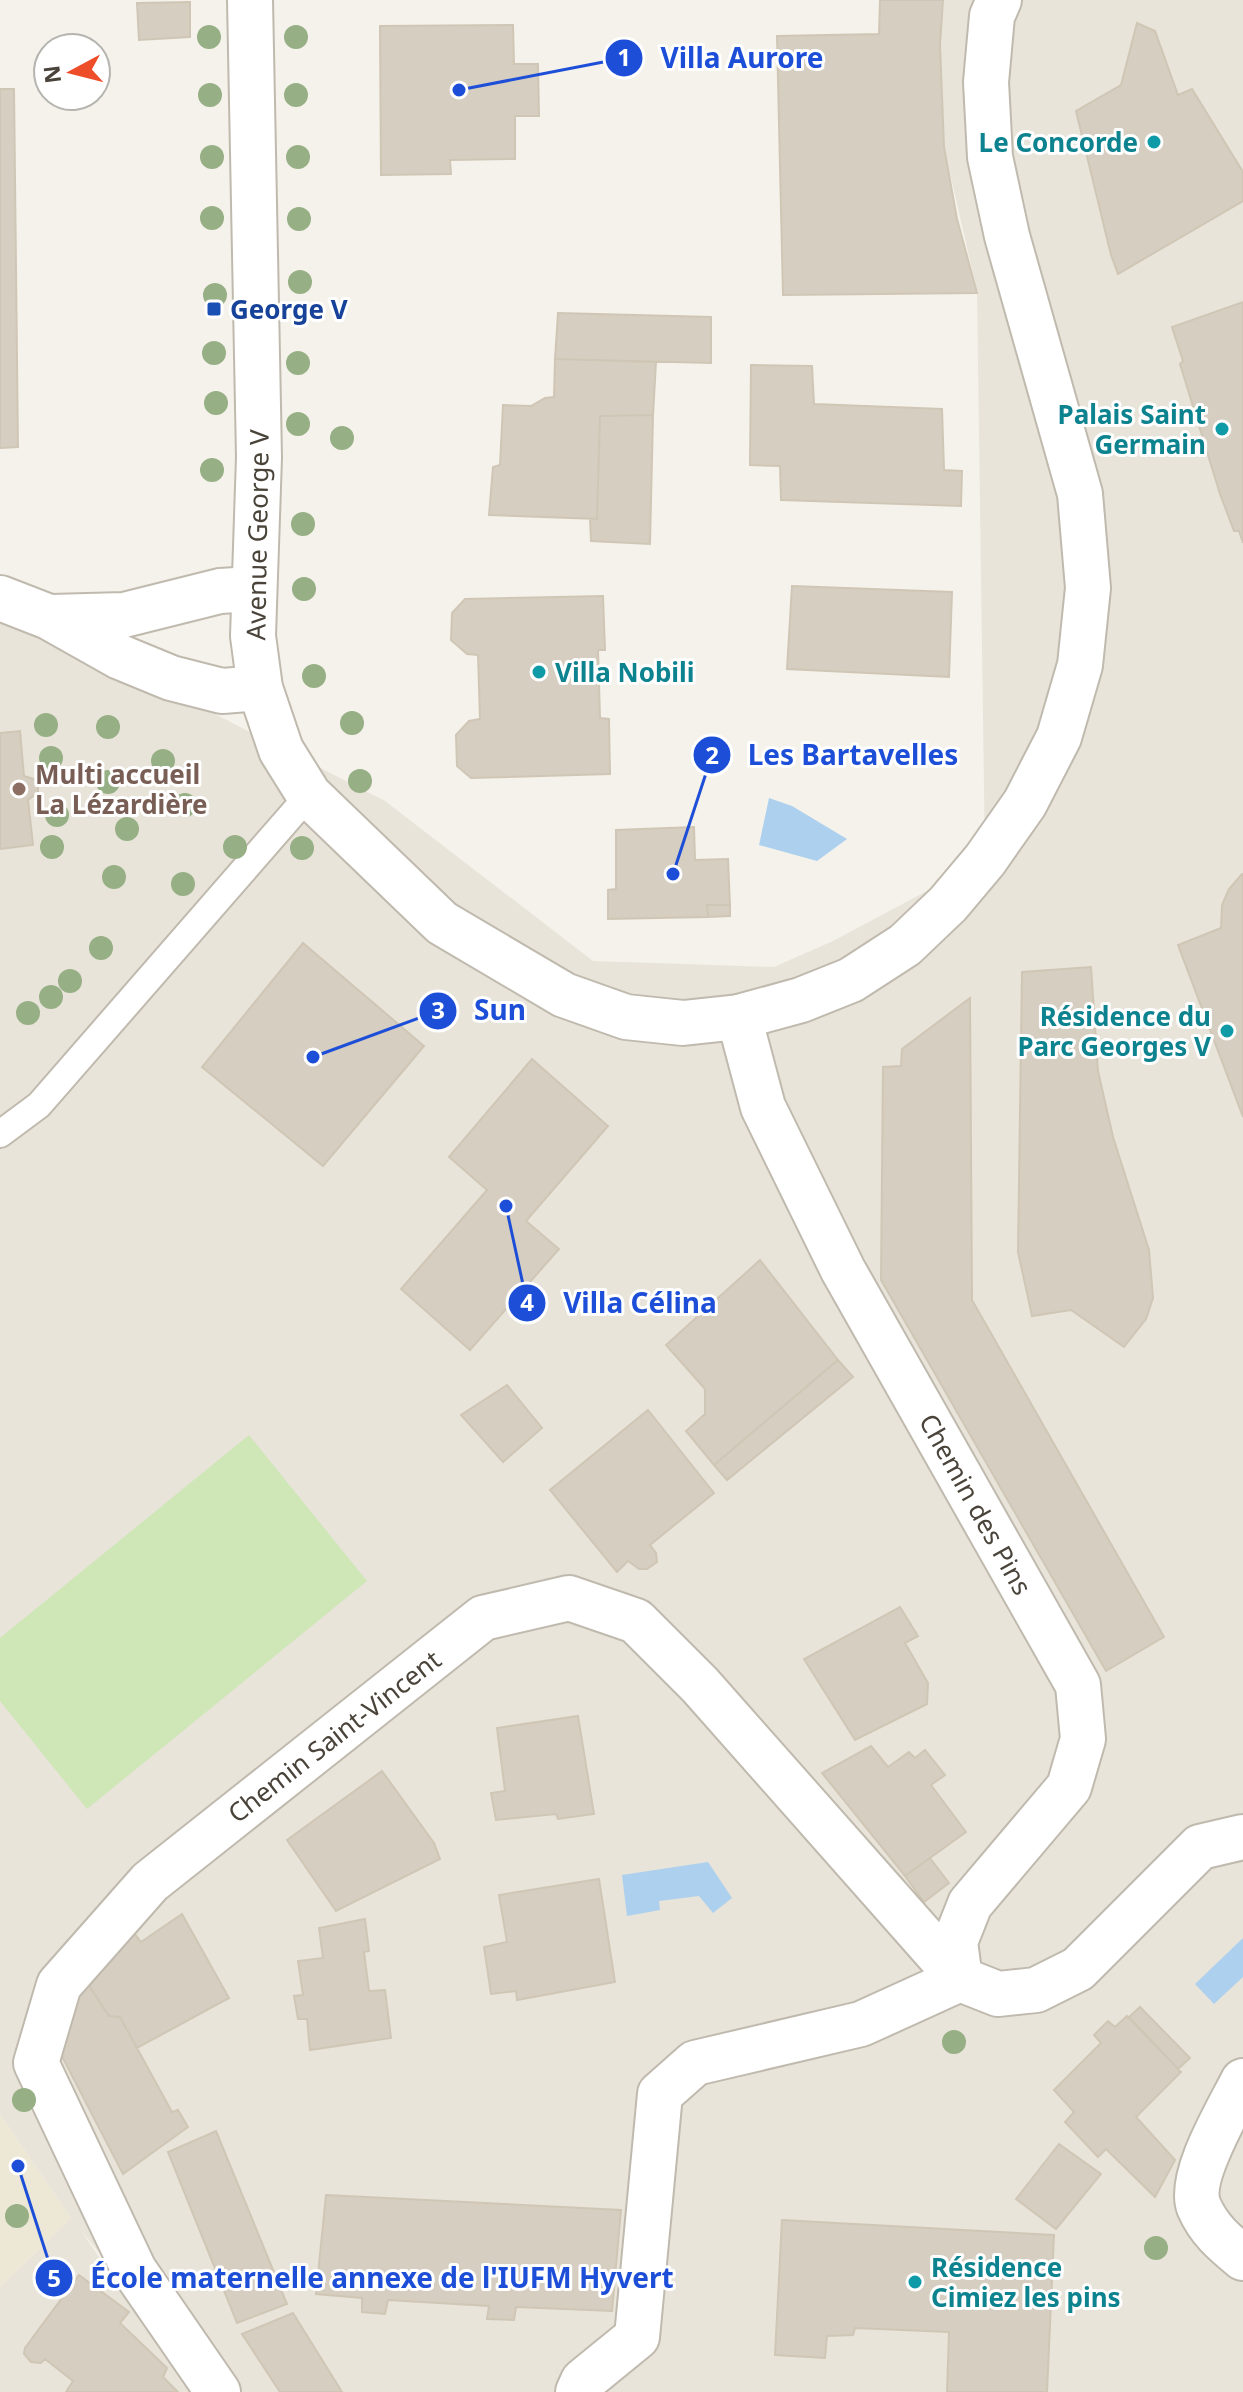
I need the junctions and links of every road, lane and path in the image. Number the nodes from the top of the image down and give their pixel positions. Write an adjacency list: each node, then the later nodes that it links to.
1 (250, 0): 3 (street, Avenue George V)
2 (999, 0): 8 (street, Avenue George V)
3 (253, 589): 5 (street); 6 (street, Avenue George V)
4 (0, 598): 5 (street)
5 (49, 617): 6 (street)
6 (260, 688): 7 (street, Avenue George V)
7 (309, 795): 8 (street, Avenue George V); 9 (lane)
8 (739, 1017): 11 (street, Chemin des Pins)
9 (0, 1134)
10 (1243, 1837): 11 (street)
11 (960, 1979): 14 (street, Chemin Saint-Vincent); 15 (street)
12 (1243, 2081): 13 (street)
13 (1243, 2258)
14 (218, 2392)
15 (578, 2392)

